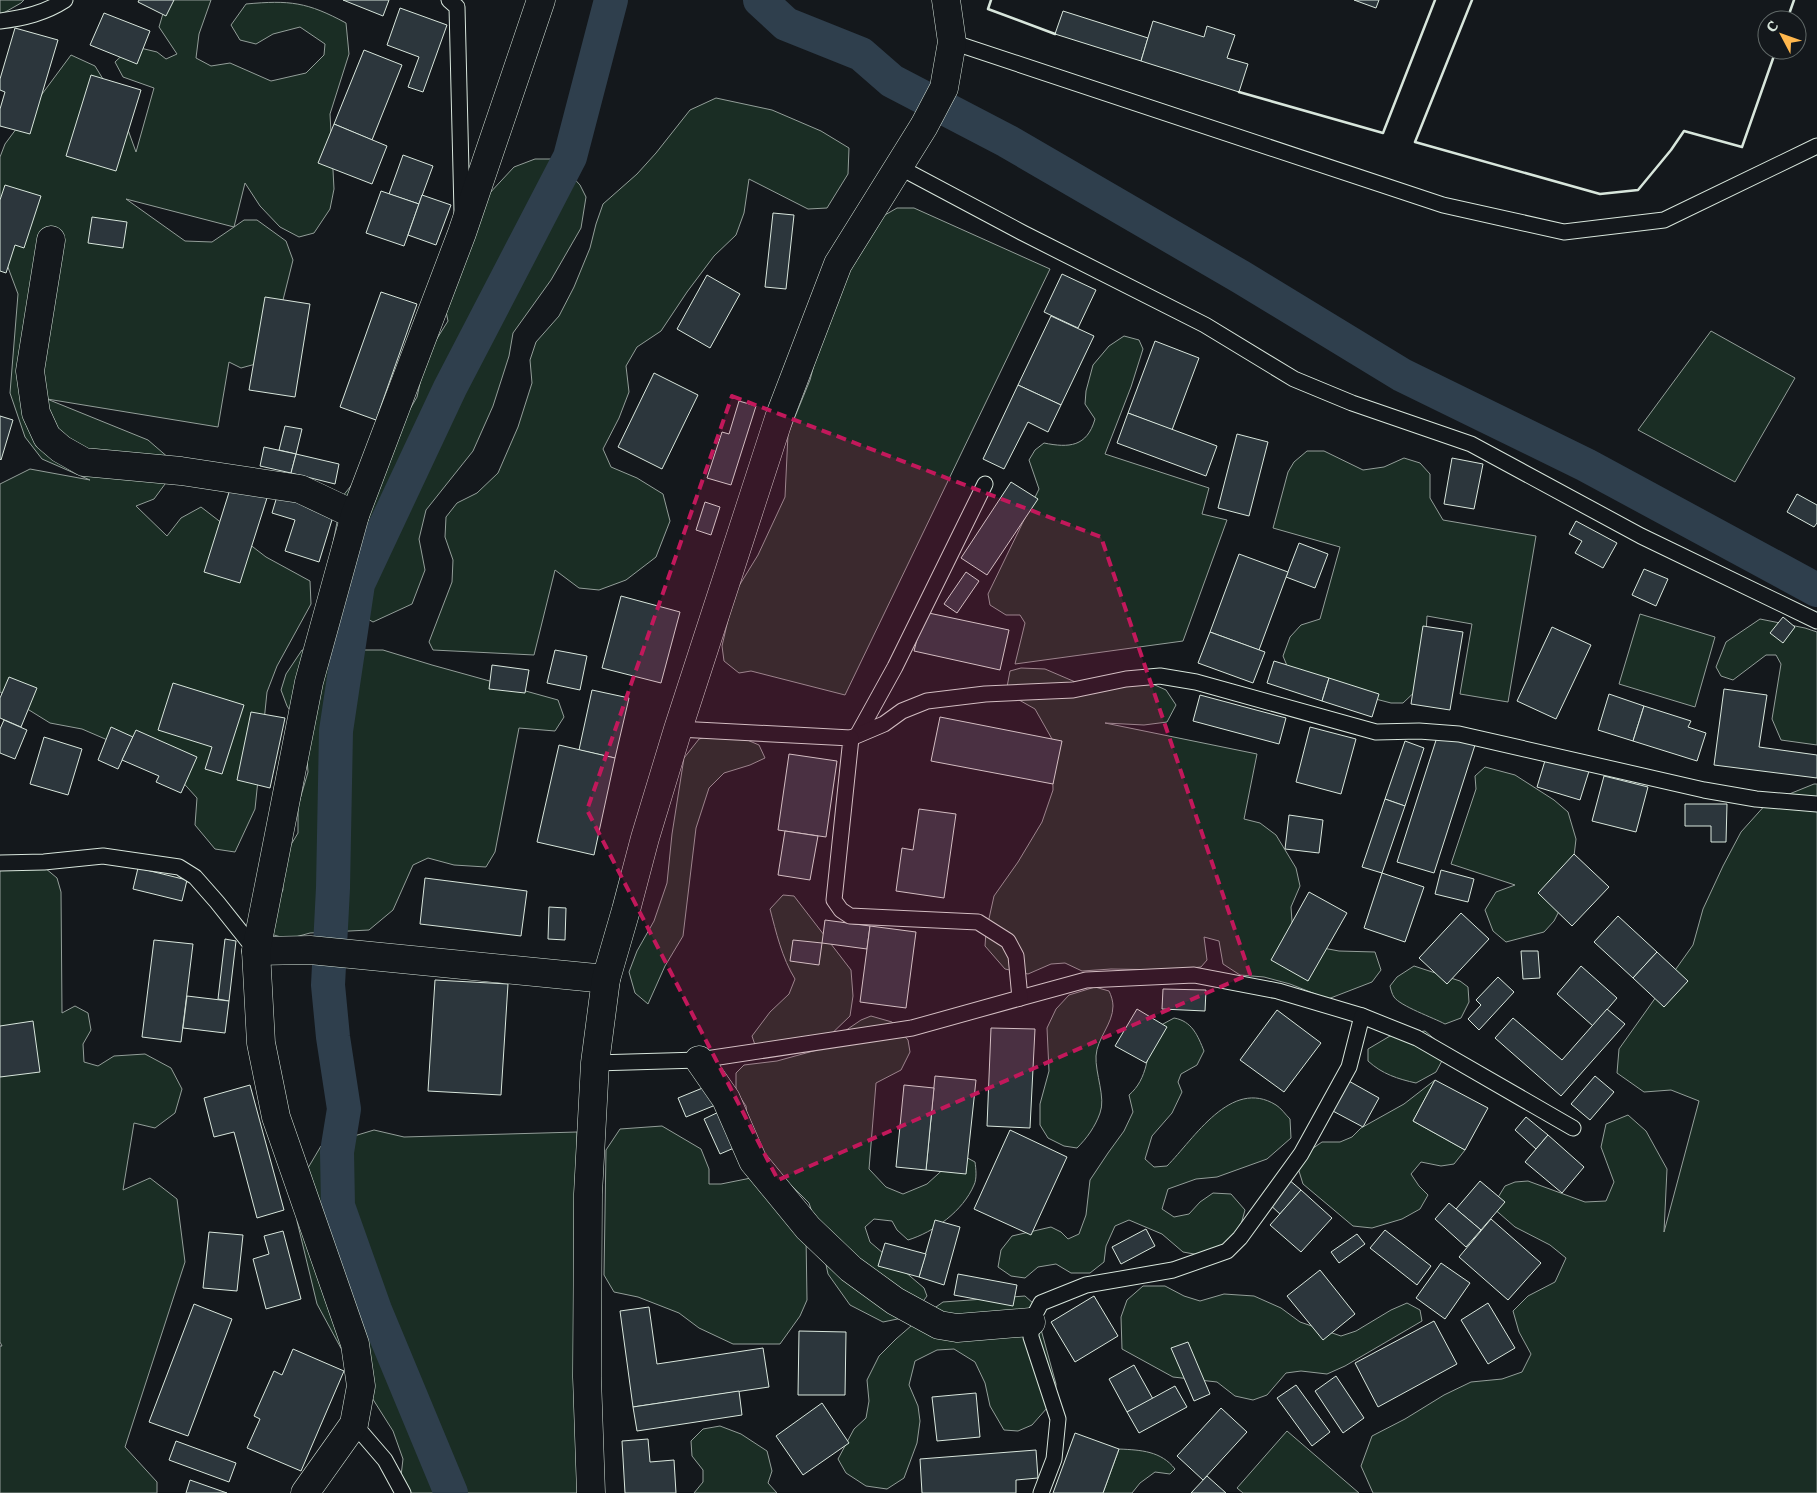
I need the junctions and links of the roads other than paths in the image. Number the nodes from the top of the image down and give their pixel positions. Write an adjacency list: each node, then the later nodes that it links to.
1 (65, 0): 5 (lane)
2 (449, 0): 9 (lane)
3 (541, 0): 9 (street)
4 (946, 0): 6 (street)
5 (0, 21)
6 (952, 42): 7 (lane); 8 (street)
7 (1817, 146)
8 (899, 167): 13 (lane); 14 (street)
9 (462, 233): 12 (street)
10 (51, 240): 12 (street)
11 (985, 484): 15 (lane)
12 (355, 515): 18 (street)
13 (1817, 621)
14 (678, 729): 15 (lane); 19 (street)
15 (854, 736): 16 (lane); 20 (lane)
16 (1817, 804)
17 (0, 863): 18 (lane)
18 (256, 951): 19 (street); 26 (street)
19 (606, 979): 23 (street)
20 (1020, 998): 21 (lane); 22 (lane)
21 (1362, 1016): 24 (lane); 25 (lane)
22 (699, 1060): 23 (lane); 25 (street)
23 (595, 1063): 29 (street)
24 (1572, 1128)
25 (1031, 1322): 30 (lane)
26 (354, 1424): 27 (street); 28 (lane)
27 (305, 1493)
28 (403, 1493)
29 (591, 1493)
30 (1041, 1493)

